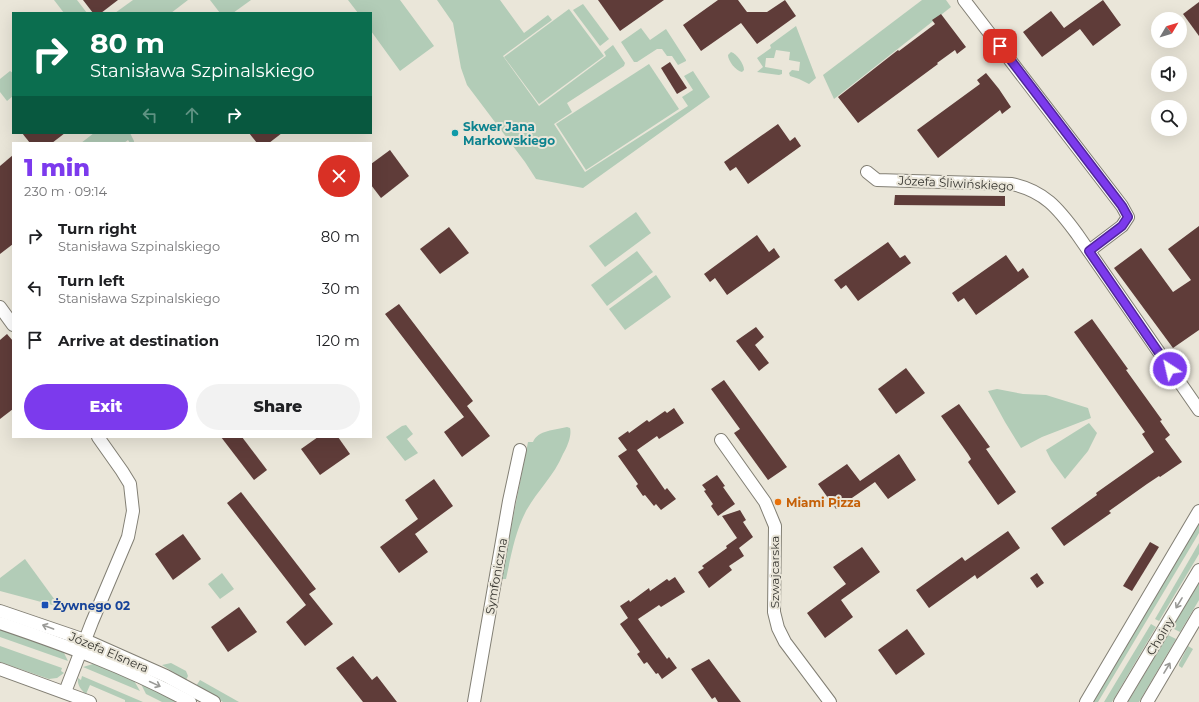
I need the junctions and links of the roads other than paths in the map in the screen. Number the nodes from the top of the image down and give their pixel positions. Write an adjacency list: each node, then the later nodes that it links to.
1 (964, 0): 3 (street)
2 (867, 172): 3 (street, Józefa Śliwińskiego)
3 (1089, 251): 6 (street, Józefa Śliwińskiego)
4 (0, 307): 5 (street)
5 (12, 324)
6 (1199, 410)
7 (99, 438): 15 (street)
8 (721, 440): 22 (street, Szwajcarska)
9 (520, 450): 21 (street, Symfoniczna)
10 (1199, 511): 23 (street)
11 (1199, 570): 24 (street, Choiny, one-way to 24)
12 (0, 611): 15 (street, Józefa Elsnera, one-way to 12)
13 (1199, 614): 25 (street, Choiny, one-way to 13)
14 (0, 623): 15 (street, Józefa Elsnera)
15 (83, 646): 17 (street); 19 (street, Józefa Elsnera, one-way to 19); 20 (street, Józefa Elsnera)
16 (0, 669): 17 (street)
17 (65, 692): 18 (street)
18 (90, 702)
19 (190, 702)
20 (214, 702)
21 (474, 702)
22 (830, 702)
23 (1086, 702)
24 (1120, 702)
25 (1147, 702)

